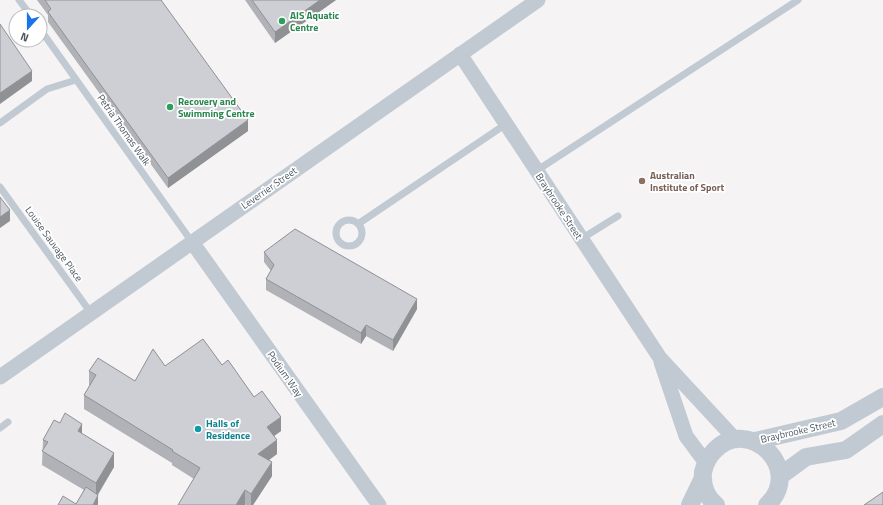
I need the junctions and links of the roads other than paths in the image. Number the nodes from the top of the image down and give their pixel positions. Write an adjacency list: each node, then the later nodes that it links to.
1 (538, 0): 4 (street, Leverrier Street)
2 (798, 0): 8 (lane)
3 (48, 40): 5 (lane, Petria Thomas Walk)
4 (460, 54): 7 (street, Braybrooke Street); 13 (street, Leverrier Street)
5 (76, 80): 6 (lane); 13 (lane, Petria Thomas Walk)
6 (0, 123)
7 (506, 124): 8 (street, Braybrooke Street); 11 (lane)
8 (536, 171): 12 (street, Braybrooke Street)
9 (0, 187): 14 (lane, Louise Sauvage Place)
10 (618, 216): 12 (lane)
11 (358, 224)
12 (581, 239): 15 (street, Braybrooke Street)
13 (192, 242): 14 (street, Leverrier Street); 25 (street, Podium Way)
14 (91, 313): 16 (street, Leverrier Street)
15 (660, 358): 21 (street, Braybrooke Street); 23 (street, Braybrooke Street)
16 (0, 377)
17 (881, 403): 22 (street, Braybrooke Street)
18 (8, 422): 20 (lane)
19 (883, 424): 24 (street)
20 (0, 428)
21 (735, 439): 22 (street); 23 (street)
22 (755, 442): 24 (street)
23 (704, 471): 26 (street); 27 (street)
24 (780, 476): 28 (street)
25 (379, 505)
26 (690, 505)
27 (716, 505)
28 (767, 505)

